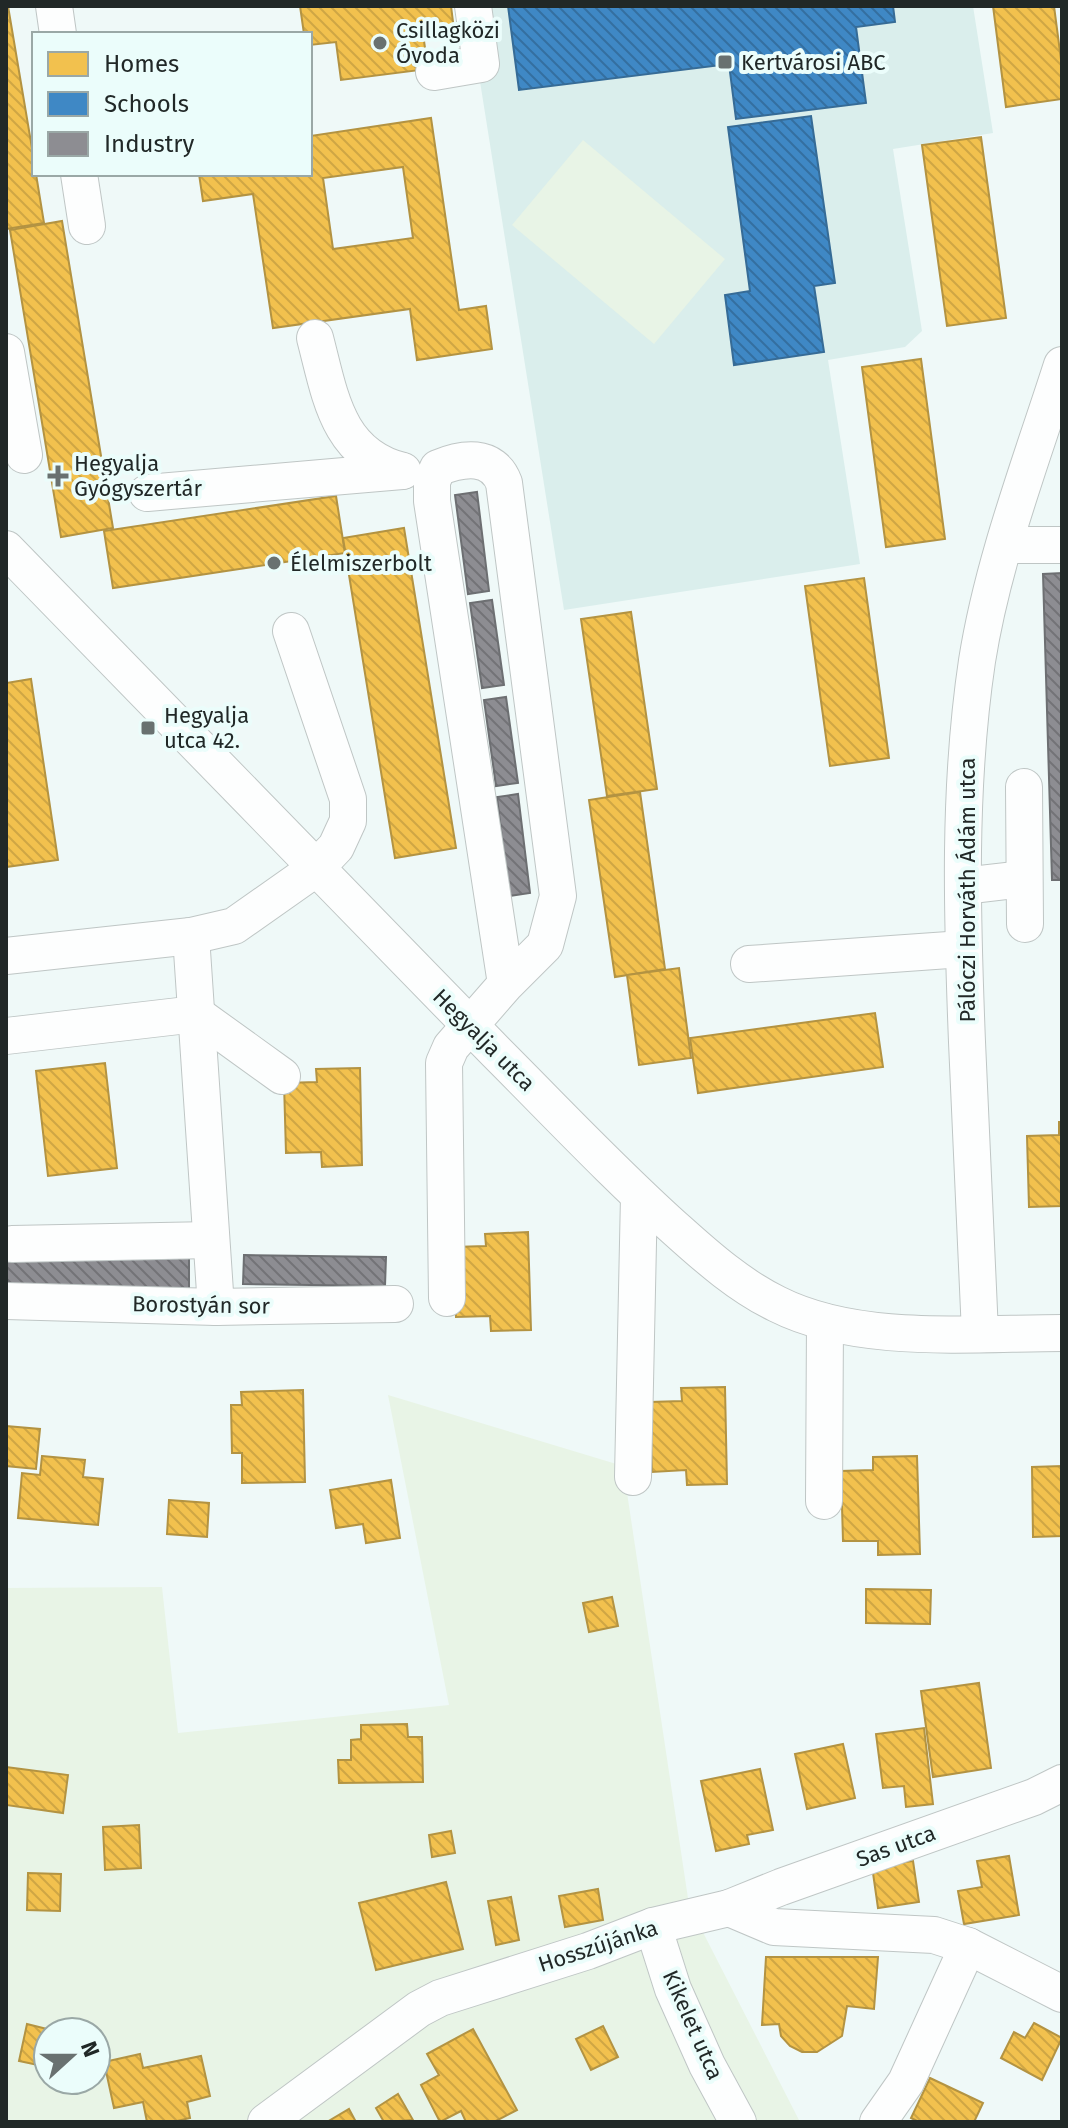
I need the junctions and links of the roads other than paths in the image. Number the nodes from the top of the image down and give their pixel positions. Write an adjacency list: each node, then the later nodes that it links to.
1 (54, 6): 3 (street)
2 (473, 6): 4 (street)
3 (58, 32)
4 (434, 72)
5 (79, 176): 6 (street)
6 (87, 226)
7 (315, 338): 12 (street)
8 (6, 352): 10 (street)
9 (1062, 365): 14 (street, Pálóczi Horváth Ádám utca)
10 (24, 455)
11 (438, 468): 12 (street); 27 (street); 27 (street)
12 (402, 471): 13 (street)
13 (147, 493)
14 (1005, 545): 15 (street); 21 (street, Pálóczi Horváth Ádám utca)
15 (1062, 545)
16 (6, 549): 19 (street, Hegyalja utca)
17 (291, 631): 19 (street)
18 (1024, 787): 20 (street)
19 (315, 869): 23 (street); 29 (street, Hegyalja utca)
20 (1024, 879): 21 (street); 22 (street)
21 (963, 886): 24 (street, Pálóczi Horváth Ádám utca)
22 (1025, 924)
23 (191, 936): 25 (street); 28 (street)
24 (963, 949): 26 (street); 40 (street, Pálóczi Horváth Ádám utca)
25 (6, 956)
26 (749, 964)
27 (506, 984): 29 (street)
28 (196, 1014): 30 (street); 31 (street); 33 (street)
29 (470, 1025): 32 (street, Hegyalja utca); 35 (street)
30 (6, 1036)
31 (282, 1076)
32 (639, 1196): 39 (street, Hegyalja utca); 42 (street)
33 (211, 1240): 34 (street); 38 (street)
34 (12, 1244)
35 (447, 1298)
36 (6, 1301): 38 (street, Borostyán sor)
37 (395, 1304): 38 (street, Borostyán sor)
38 (216, 1307)
39 (825, 1322): 40 (street, Hegyalja utca); 43 (street)
40 (980, 1333): 41 (street, Hegyalja utca)
41 (1062, 1333)
42 (633, 1477)
43 (824, 1501)
44 (1062, 1783): 45 (street, Sas utca)
45 (729, 1908): 46 (street, Hosszújánka); 47 (street)
46 (653, 1926): 49 (street, Hosszújánka); 50 (street, Kikelet utca)
47 (968, 1946): 48 (street); 51 (street)
48 (1062, 1994)
49 (266, 2122)
50 (738, 2122)
51 (878, 2122)

